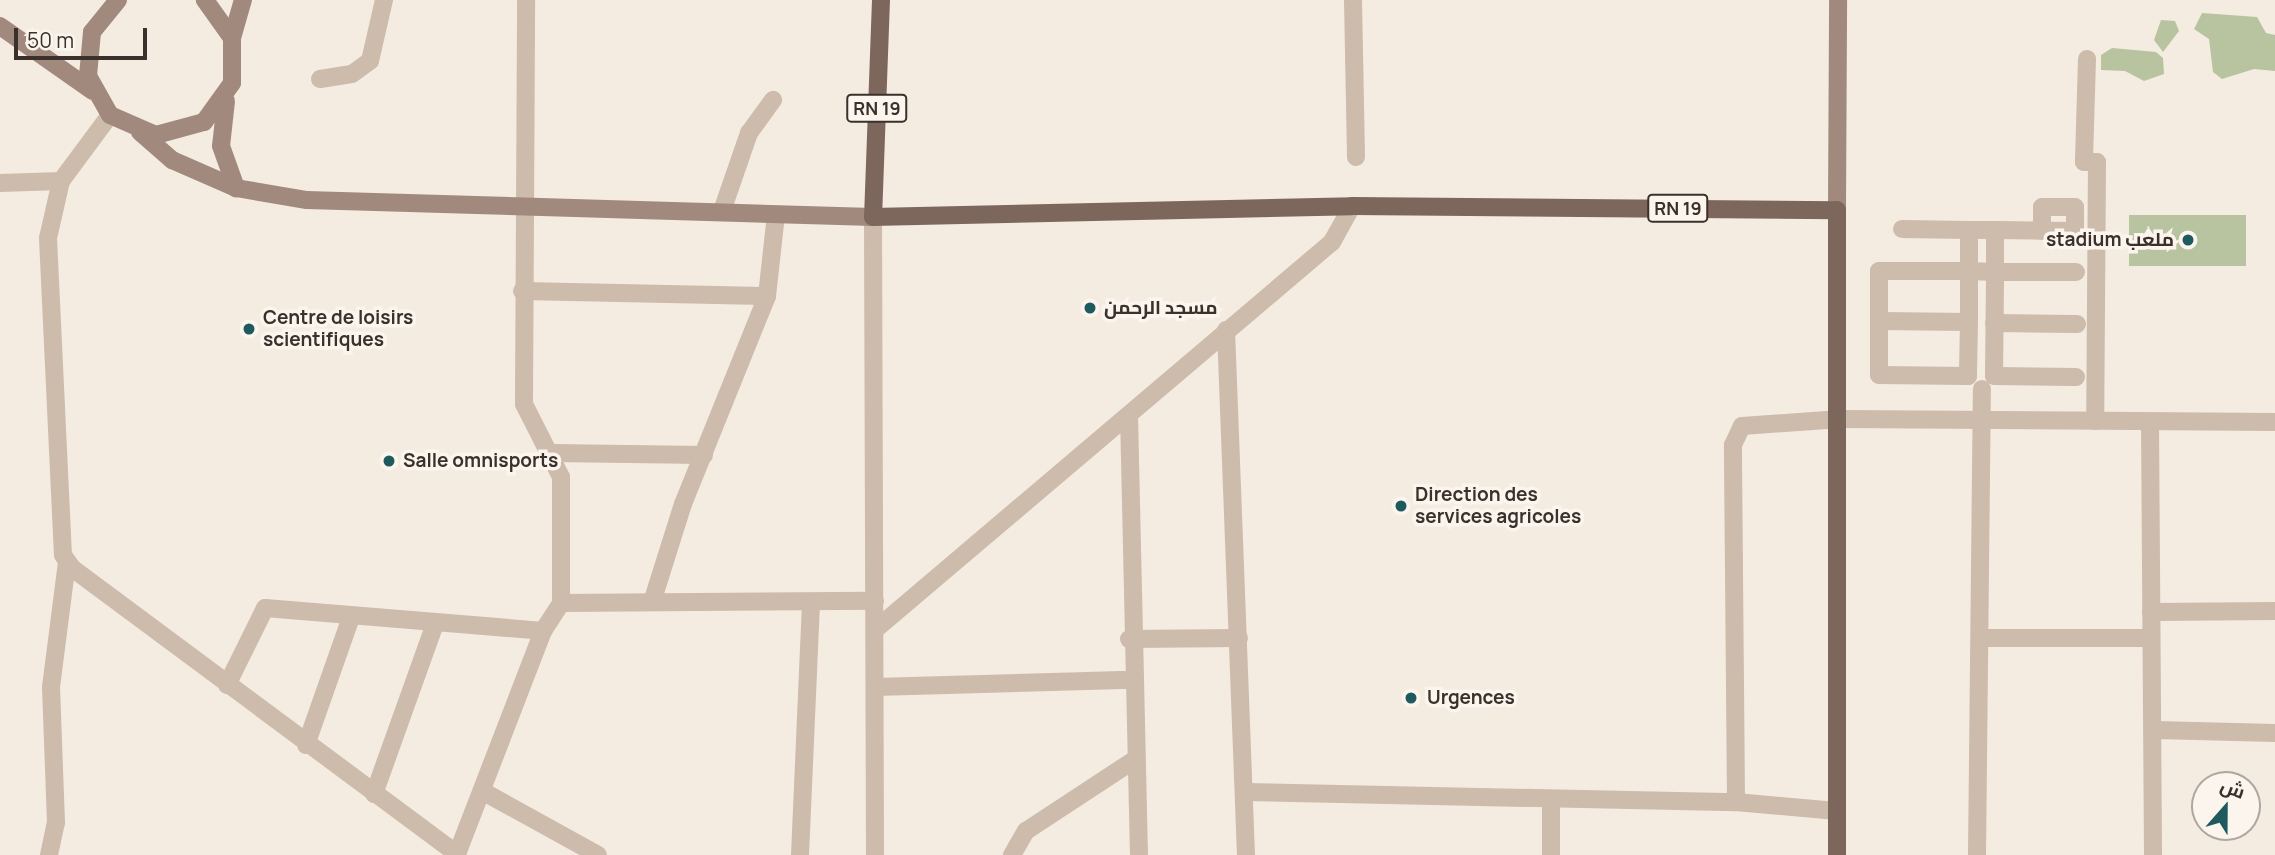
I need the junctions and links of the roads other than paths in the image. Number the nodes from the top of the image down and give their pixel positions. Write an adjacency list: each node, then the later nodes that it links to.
1 (94, 0): 10 (main road)
2 (118, 0): 10 (main road)
3 (205, 0): 12 (main road)
4 (243, 0): 12 (main road)
5 (384, 0): 14 (street)
6 (526, 0): 25 (street)
7 (881, 0): 29 (main road, RN 19)
8 (1353, 0): 20 (street)
9 (1838, 0): 26 (main road)
10 (99, 19): 15 (main road)
11 (0, 26): 15 (main road)
12 (232, 38): 16 (main road)
13 (2087, 60): 50 (street)
14 (320, 79)
15 (93, 91): 18 (main road)
16 (226, 97): 19 (main road); 23 (main road)
17 (774, 100): 27 (street)
18 (110, 115): 19 (main road); 21 (street)
19 (140, 132): 23 (main road)
20 (1356, 157)
21 (61, 181): 22 (street); 55 (street)
22 (0, 183)
23 (236, 188): 25 (main road)
24 (1352, 206): 26 (main road, RN 19); 29 (main road, RN 19); 43 (street)
25 (521, 208): 27 (main road); 37 (street)
26 (1837, 210): 48 (main road)
27 (722, 211): 28 (main road)
28 (776, 214): 29 (main road); 38 (street)
29 (873, 217): 57 (street)
30 (1902, 229): 31 (street)
31 (1969, 230): 32 (street); 34 (street)
32 (1995, 230): 33 (street); 35 (street)
33 (2042, 230)
34 (1969, 271): 35 (street); 39 (street); 40 (street)
35 (1995, 272): 36 (street); 41 (street)
36 (2076, 272)
37 (522, 291): 38 (street); 53 (street)
38 (767, 296): 54 (street)
39 (1879, 321): 40 (street); 44 (street)
40 (1969, 321): 44 (street)
41 (1994, 323): 42 (street); 46 (street)
42 (2077, 324)
43 (1226, 330): 47 (street); 66 (street)
44 (1968, 376): 46 (street)
45 (2076, 377): 46 (street)
46 (1988, 383): 49 (street)
47 (1129, 415): 64 (street); 69 (street)
48 (1841, 419): 49 (street); 81 (street); 82 (main road)
49 (1982, 419): 50 (street); 67 (street)
50 (2095, 421): 51 (street)
51 (2150, 422): 52 (street); 61 (street)
52 (2275, 422)
53 (552, 453): 54 (street); 58 (street)
54 (704, 455): 56 (street)
55 (67, 562): 71 (street); 83 (street)
56 (653, 599): 58 (street); 59 (street)
57 (875, 601): 59 (street); 64 (street)
58 (561, 603): 65 (street)
59 (811, 603): 86 (street)
60 (2275, 611): 61 (street)
61 (2151, 612): 68 (street)
62 (350, 620): 63 (street); 71 (street); 75 (street)
63 (434, 626): 65 (street); 79 (street)
64 (876, 629): 72 (street)
65 (543, 631): 77 (street)
66 (1239, 638): 69 (street); 78 (street)
67 (1981, 638): 68 (street); 93 (street)
68 (2151, 638): 73 (street)
69 (1129, 639): 70 (street)
70 (1130, 680): 72 (street); 76 (street)
71 (227, 685): 75 (street)
72 (875, 687): 87 (street)
73 (2155, 730): 74 (street); 94 (street)
74 (2275, 733)
75 (306, 745): 79 (street)
76 (1134, 760): 88 (street); 89 (street)
77 (484, 792): 84 (street); 85 (street)
78 (1244, 792): 80 (street); 90 (street)
79 (374, 794): 84 (street)
80 (1551, 799): 81 (street); 91 (street)
81 (1736, 802): 82 (street)
82 (1837, 811): 92 (main road)
83 (49, 855)
84 (458, 855)
85 (598, 855)
86 (800, 855)
87 (875, 855)
88 (1012, 855)
89 (1139, 855)
90 (1246, 855)
91 (1551, 855)
92 (1837, 855)
93 (1977, 855)
94 (2153, 855)

